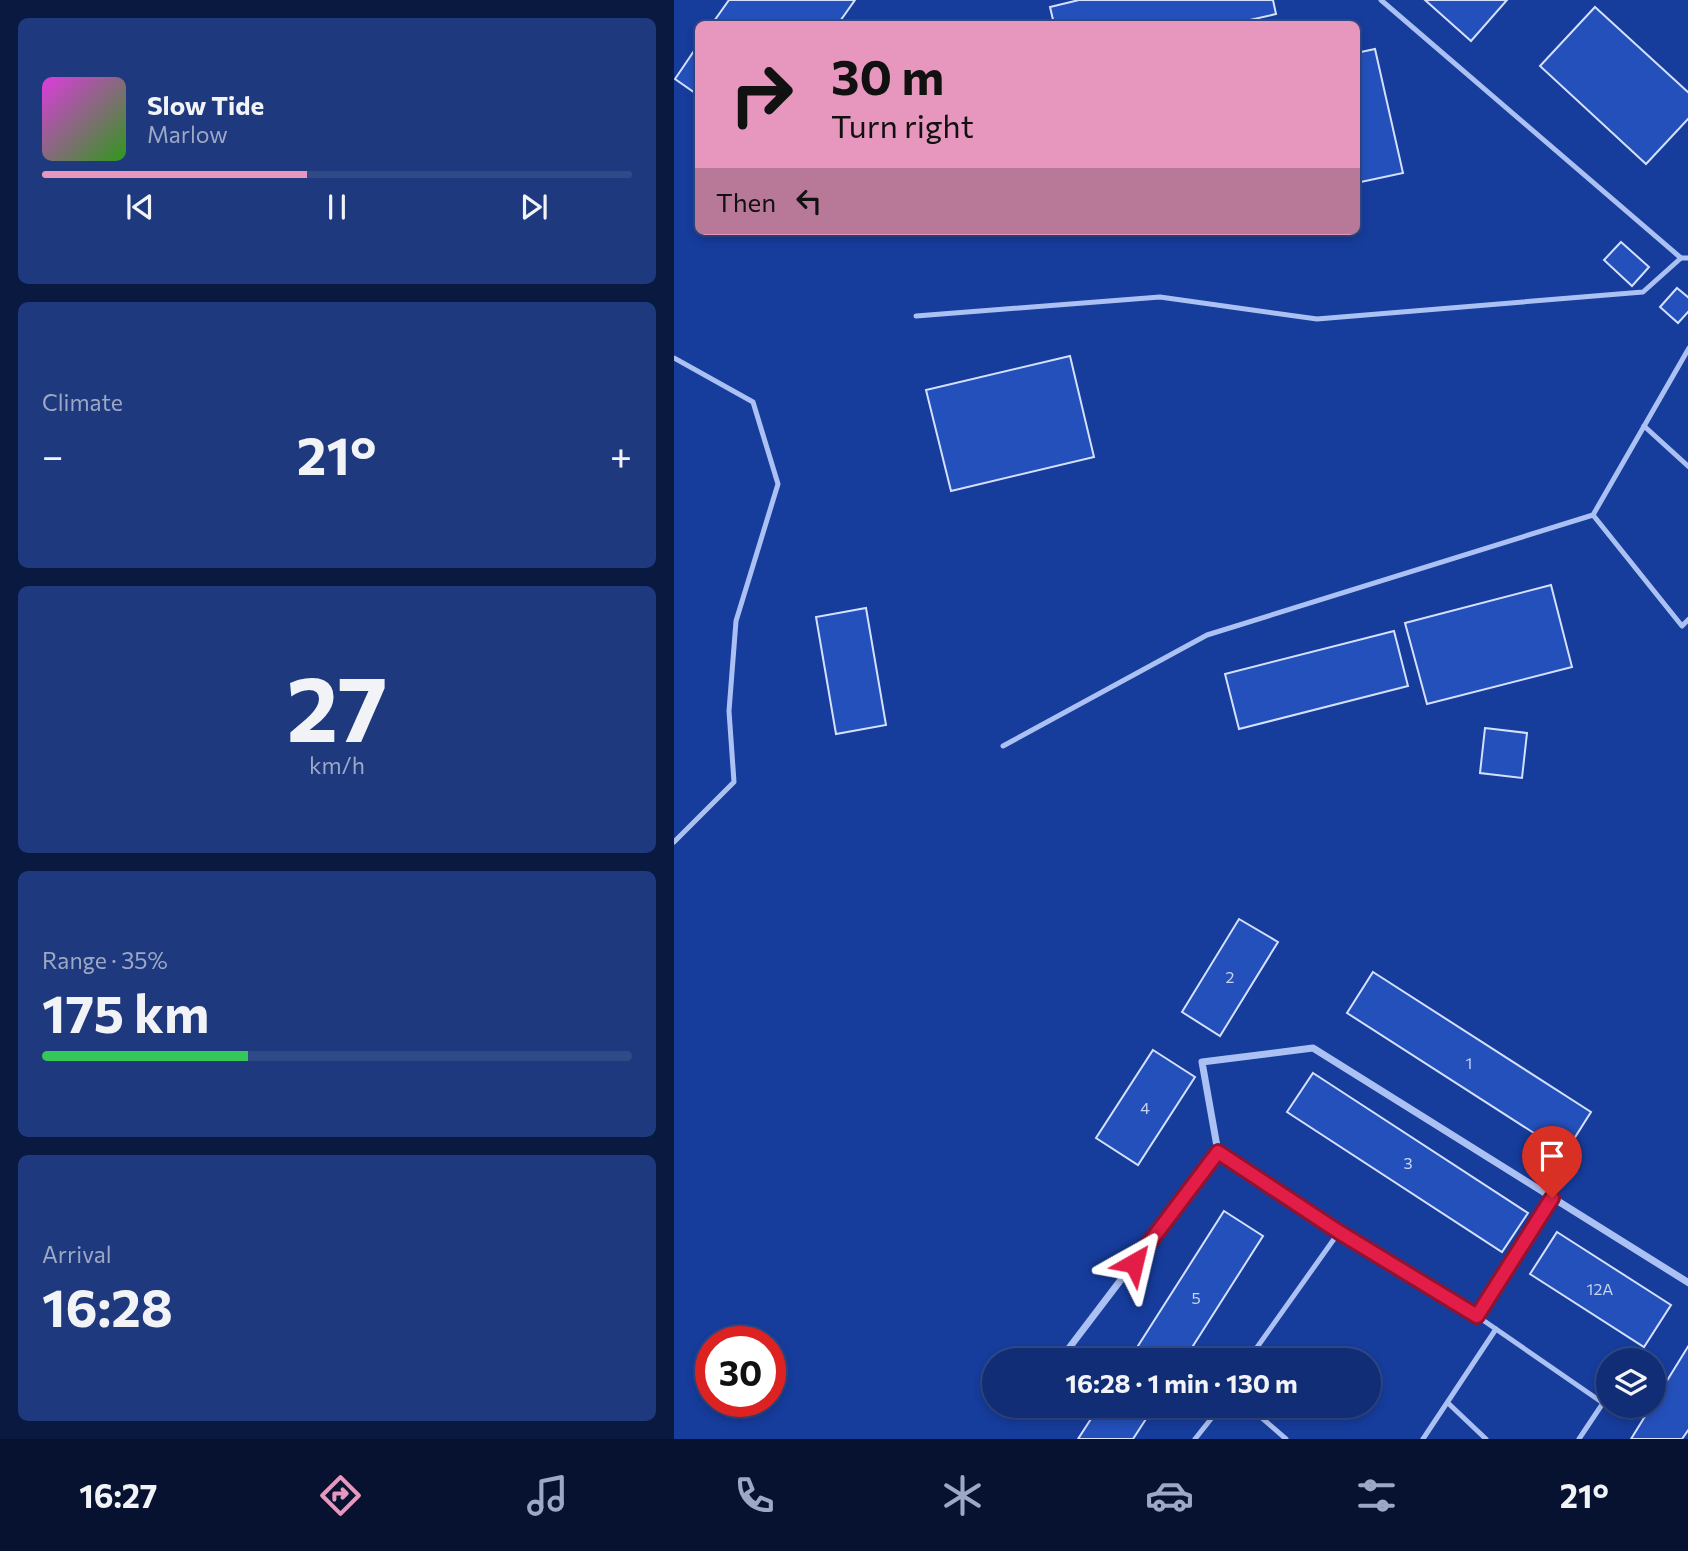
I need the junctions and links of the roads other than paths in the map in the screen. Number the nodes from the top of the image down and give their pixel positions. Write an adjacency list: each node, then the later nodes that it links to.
1 (1381, 0): 2 (lane)
2 (1685, 258): 3 (lane)
3 (916, 316)
4 (1688, 348): 6 (lane)
5 (674, 358): 11 (lane)
6 (1644, 426): 7 (lane); 8 (lane)
7 (1688, 467)
8 (1593, 515): 9 (lane); 10 (lane)
9 (1688, 620)
10 (1003, 746)
11 (674, 842)
12 (1218, 1152): 13 (street); 14 (lane); 18 (street)
13 (1552, 1198): 15 (street); 16 (lane)
14 (1339, 1232): 16 (lane); 19 (lane)
15 (1688, 1283)
16 (1477, 1316): 17 (lane)
17 (1496, 1329): 20 (lane); 27 (lane)
18 (1069, 1348)
19 (1257, 1348)
20 (1448, 1403): 25 (lane); 26 (lane)
21 (1212, 1418): 23 (lane)
22 (1262, 1418): 24 (lane)
23 (1195, 1439)
24 (1286, 1439)
25 (1423, 1439)
26 (1486, 1439)
27 (1579, 1439)

